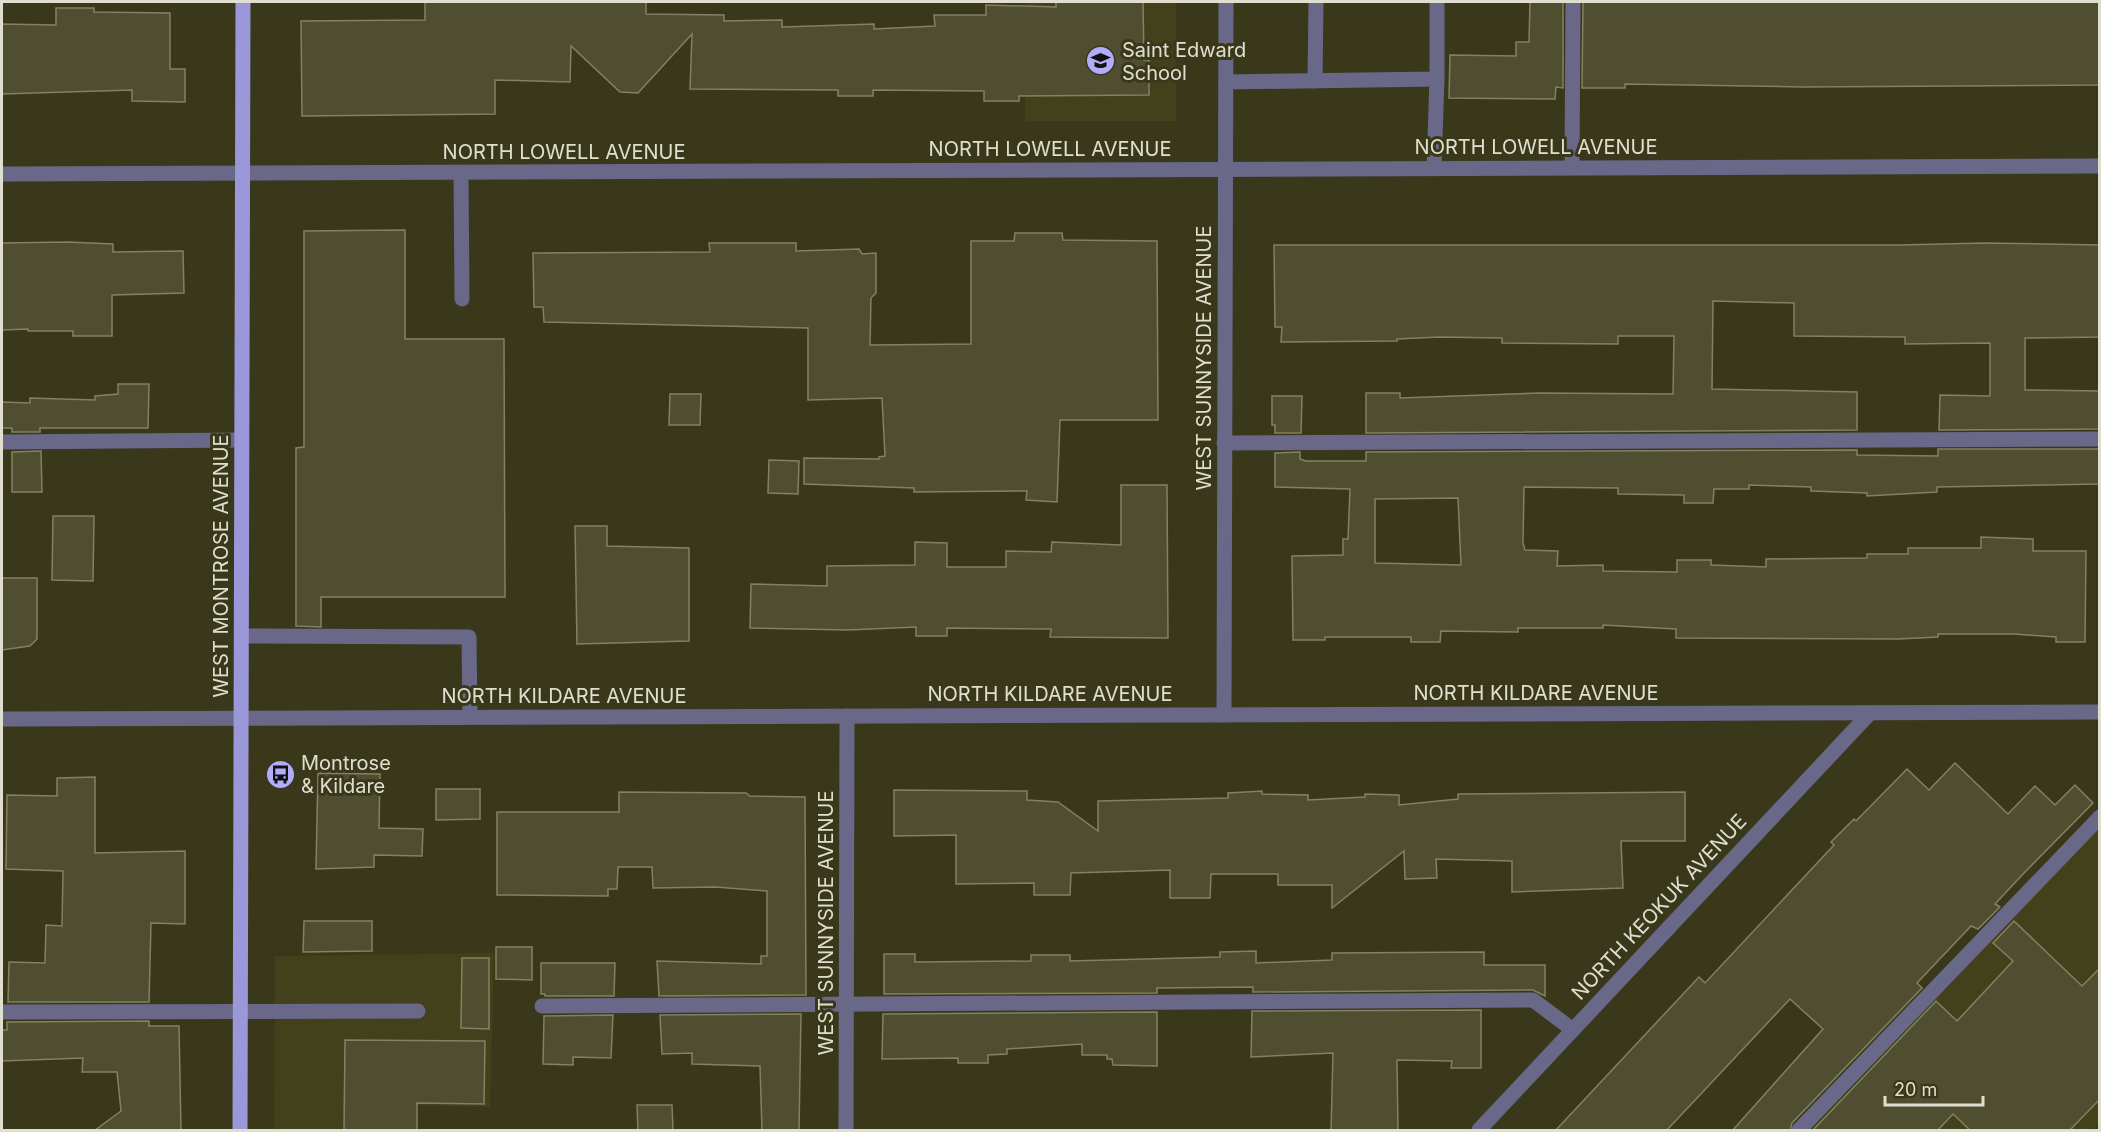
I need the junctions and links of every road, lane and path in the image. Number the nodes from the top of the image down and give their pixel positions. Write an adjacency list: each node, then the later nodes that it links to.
1 (243, 2): 15 (main road, WEST MONTROSE AVENUE)
2 (1226, 2): 8 (street, WEST SUNNYSIDE AVENUE)
3 (1316, 2): 7 (street)
4 (1437, 2): 6 (street)
5 (1573, 2): 10 (street)
6 (1437, 79): 7 (street); 12 (street)
7 (1315, 81): 8 (street)
8 (1226, 82): 11 (street, WEST SUNNYSIDE AVENUE)
9 (2100, 166): 10 (street, NORTH LOWELL AVENUE)
10 (1572, 167): 12 (street, NORTH LOWELL AVENUE)
11 (1225, 168): 12 (street, NORTH LOWELL AVENUE); 13 (street, NORTH LOWELL AVENUE); 20 (street, WEST SUNNYSIDE AVENUE)
12 (1434, 168)
13 (461, 173): 15 (street, NORTH LOWELL AVENUE); 16 (street)
14 (2, 174): 15 (street, NORTH LOWELL AVENUE)
15 (243, 175): 18 (main road, WEST MONTROSE AVENUE)
16 (462, 299)
17 (2100, 439): 20 (street)
18 (242, 440): 19 (street); 21 (main road, WEST MONTROSE AVENUE)
19 (2, 442)
20 (1224, 443): 24 (street, WEST SUNNYSIDE AVENUE)
21 (242, 636): 26 (street); 27 (main road, WEST MONTROSE AVENUE)
22 (1870, 712): 23 (street, NORTH KILDARE AVENUE); 24 (street, NORTH KILDARE AVENUE); 35 (street, NORTH KEOKUK AVENUE)
23 (2100, 712)
24 (1224, 715): 25 (street, NORTH KILDARE AVENUE)
25 (847, 716): 26 (street, NORTH KILDARE AVENUE); 31 (street, WEST SUNNYSIDE AVENUE)
26 (470, 717): 27 (street, NORTH KILDARE AVENUE)
27 (241, 718): 28 (street, NORTH KILDARE AVENUE); 34 (main road, WEST MONTROSE AVENUE)
28 (2, 719)
29 (2100, 816): 39 (street)
30 (542, 1006): 31 (street)
31 (847, 1006): 35 (street); 37 (street, WEST SUNNYSIDE AVENUE)
32 (418, 1011): 34 (street)
33 (2, 1012): 34 (street)
34 (240, 1012): 36 (main road, WEST MONTROSE AVENUE)
35 (1573, 1030): 38 (street, NORTH KEOKUK AVENUE)
36 (240, 1131)
37 (846, 1131)
38 (1479, 1131)
39 (1799, 1131)

